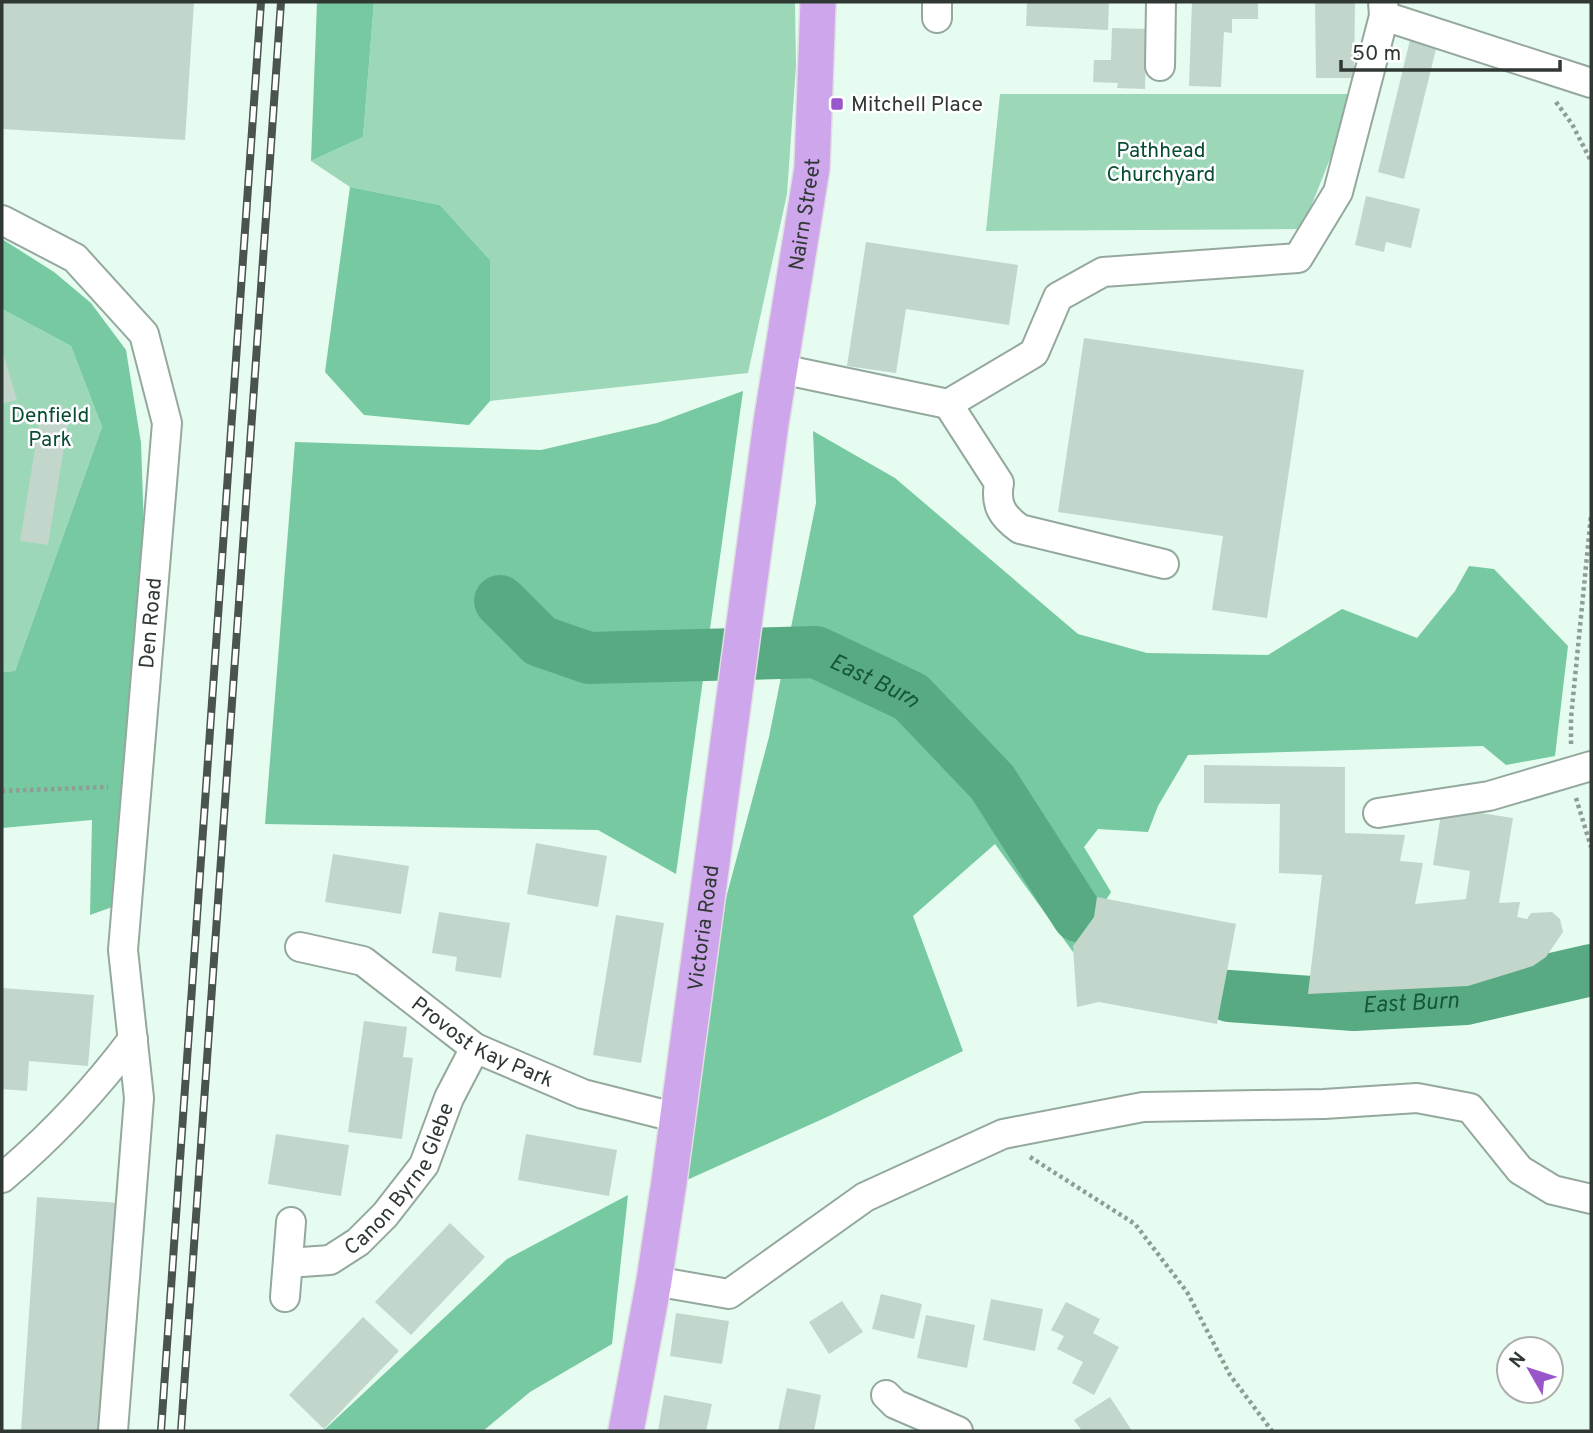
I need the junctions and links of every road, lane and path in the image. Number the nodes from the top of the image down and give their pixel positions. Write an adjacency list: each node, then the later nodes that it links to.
1 (818, 2): 9 (main road, Nairn Street)
2 (1161, 2): 5 (street)
3 (1383, 9): 4 (street); 10 (street)
4 (1526, 62): 6 (street); 7 (path)
5 (1160, 66)
6 (1591, 83)
7 (1591, 161)
8 (2, 220): 15 (street, Den Road)
9 (781, 369): 10 (street); 11 (main road, Nairn Street)
10 (948, 404): 13 (street)
11 (772, 423): 22 (main road, Victoria Road)
12 (1591, 515): 14 (path)
13 (1164, 564)
14 (1581, 770): 17 (street); 18 (path)
15 (136, 787): 16 (path); 20 (street, Den Road)
16 (2, 791)
17 (1378, 813)
18 (1591, 847)
19 (300, 947): 21 (street, Provost Kay Park)
20 (133, 1039): 24 (street); 31 (street, Den Road)
21 (475, 1048): 22 (street, Provost Kay Park); 27 (street, Canon Byrne Glebe)
22 (678, 1118): 28 (main road, Victoria Road)
23 (1040, 1165): 34 (path)
24 (2, 1178)
25 (1591, 1199): 28 (street)
26 (291, 1222): 27 (street)
27 (288, 1263): 29 (street)
28 (655, 1271): 32 (main road, Victoria Road)
29 (285, 1297)
30 (886, 1395): 33 (street)
31 (113, 1431)
32 (626, 1431)
33 (958, 1431)
34 (1272, 1431)

